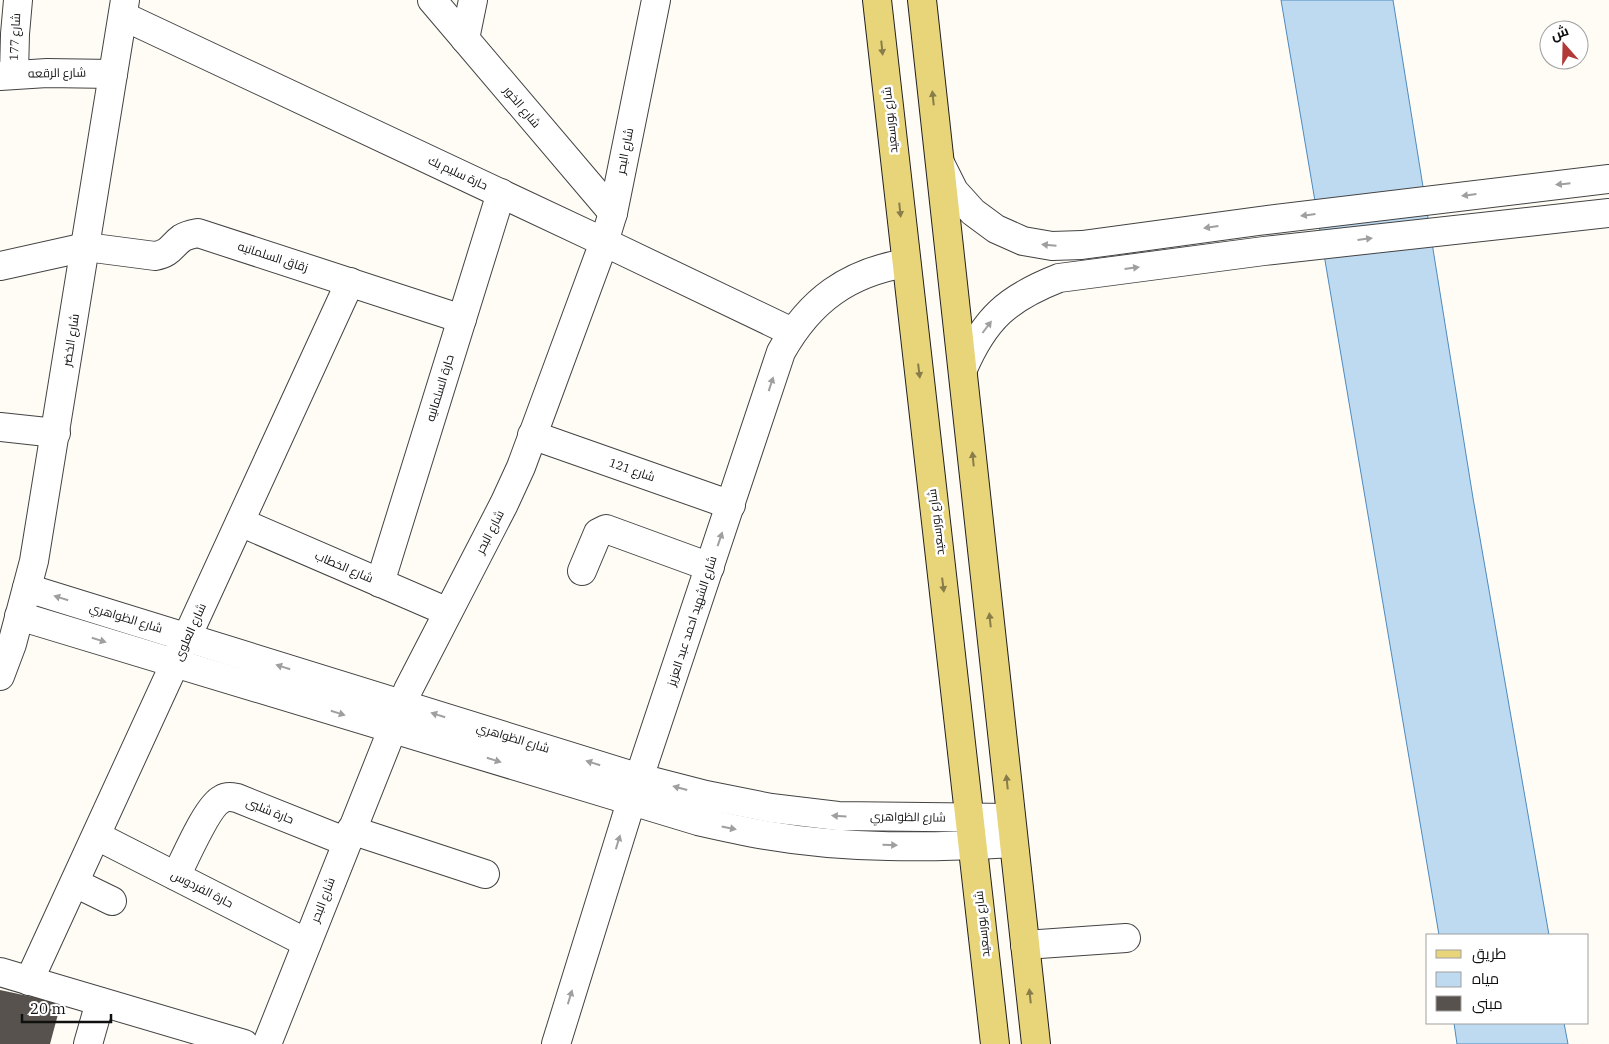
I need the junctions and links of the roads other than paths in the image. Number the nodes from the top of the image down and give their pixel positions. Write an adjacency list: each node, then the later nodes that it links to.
1 (18, 0): 10 (street, شارع 177)
2 (432, 0): 8 (street, شارع الخور)
3 (473, 0): 8 (street)
4 (656, 0): 14 (street, شارع البحر)
5 (877, 0): 18 (main road, شارع بورسعيد, one-way to 18)
6 (922, 0): 11 (main road, one-way to 6)
7 (124, 8): 9 (street, شارع الخضر); 13 (street, حارة سليم بك)
8 (465, 39): 14 (street, شارع الخور)
9 (113, 74): 10 (street, شارع الرقعه); 17 (street, شارع الخضر)
10 (7, 75)
11 (941, 165): 12 (street, one-way to 11); 23 (main road)
12 (1609, 179)
13 (501, 194): 16 (street, حارة سليم بك); 21 (street, حارة السلمانيه)
14 (613, 213): 16 (street, شارع البحر)
15 (1609, 213): 23 (street, one-way to 15)
16 (604, 242): 22 (street, حارة سليم بك); 26 (street, شارع البحر)
17 (86, 247): 19 (street, زقاق السلمانيه); 20 (street, زقاق السلمانيه); 25 (street, شارع الخضر)
18 (906, 263): 22 (street, شارع الشهيد احمد عبد العزيز); 41 (main road, شارع بورسعيد, one-way to 41)
19 (0, 266)
20 (350, 282): 21 (street, زقاق السلمانيه); 28 (street, شارع العلوى)
21 (462, 319): 31 (street, حارة السلمانيه)
22 (792, 332): 27 (street, شارع الشهيد احمد عبد العزيز, one-way to 22)
23 (963, 369): 42 (main road, one-way to 23)
24 (0, 427): 25 (street)
25 (56, 433): 32 (street, شارع الخضر)
26 (532, 435): 27 (street, شارع 121); 33 (street, شارع البحر)
27 (731, 505): 29 (street, شارع الشهيد احمد عبد العزيز, one-way to 27)
28 (240, 522): 31 (street, شارع الخطاب); 35 (street, شارع العلوى)
29 (710, 567): 30 (street); 40 (street, شارع الشهيد احمد عبد العزيز)
30 (582, 571)
31 (380, 582): 33 (street, شارع الخطاب)
32 (27, 588): 34 (street, شارع الخضر); 35 (street, شارع الظواهري, one-way to 32)
33 (448, 612): 38 (street, شارع البحر)
34 (19, 616): 36 (street, شارع الظواهري, one-way to 36); 37 (street, شارع الخضر)
35 (187, 637): 36 (street, شارع العلوى); 38 (street, شارع الظواهري, one-way to 35)
36 (176, 663): 39 (street, شارع الظواهري, one-way to 39); 43 (street, شارع العلوى)
37 (0, 676)
38 (402, 704): 39 (street, شارع البحر); 40 (street, شارع الظواهري, one-way to 38)
39 (392, 729): 40 (street, شارع الظواهري, one-way to 40); 44 (street, شارع البحر)
40 (635, 790): 41 (street, شارع الظواهري, one-way to 40); 45 (street, شارع الظواهري, one-way to 45); 59 (street, شارع الشهيد احمد عبد العزيز, one-way to 40)
41 (970, 818): 42 (street, شارع الظواهري); 45 (main road, شارع بورسعيد)
42 (1012, 831): 45 (street, شارع الظواهري); 52 (main road)
43 (97, 836): 47 (street, حارة الفردوس); 48 (street, شارع العلوى)
44 (349, 836): 46 (street); 47 (street, حارة شلبى); 51 (street, شارع البحر)
45 (973, 845): 60 (main road, شارع بورسعيد)
46 (485, 874)
47 (176, 876): 51 (street, حارة الفردوس)
48 (75, 883): 49 (street); 54 (street, شارع العلوى)
49 (112, 901)
50 (1126, 938): 52 (street)
51 (307, 943): 58 (street, شارع البحر)
52 (1025, 945): 61 (main road, one-way to 52)
53 (0, 972): 54 (street)
54 (29, 981): 55 (street)
55 (100, 1002): 56 (street); 57 (street)
56 (88, 1044)
57 (244, 1044)
58 (267, 1044)
59 (556, 1044)
60 (995, 1044)
61 (1036, 1044)

